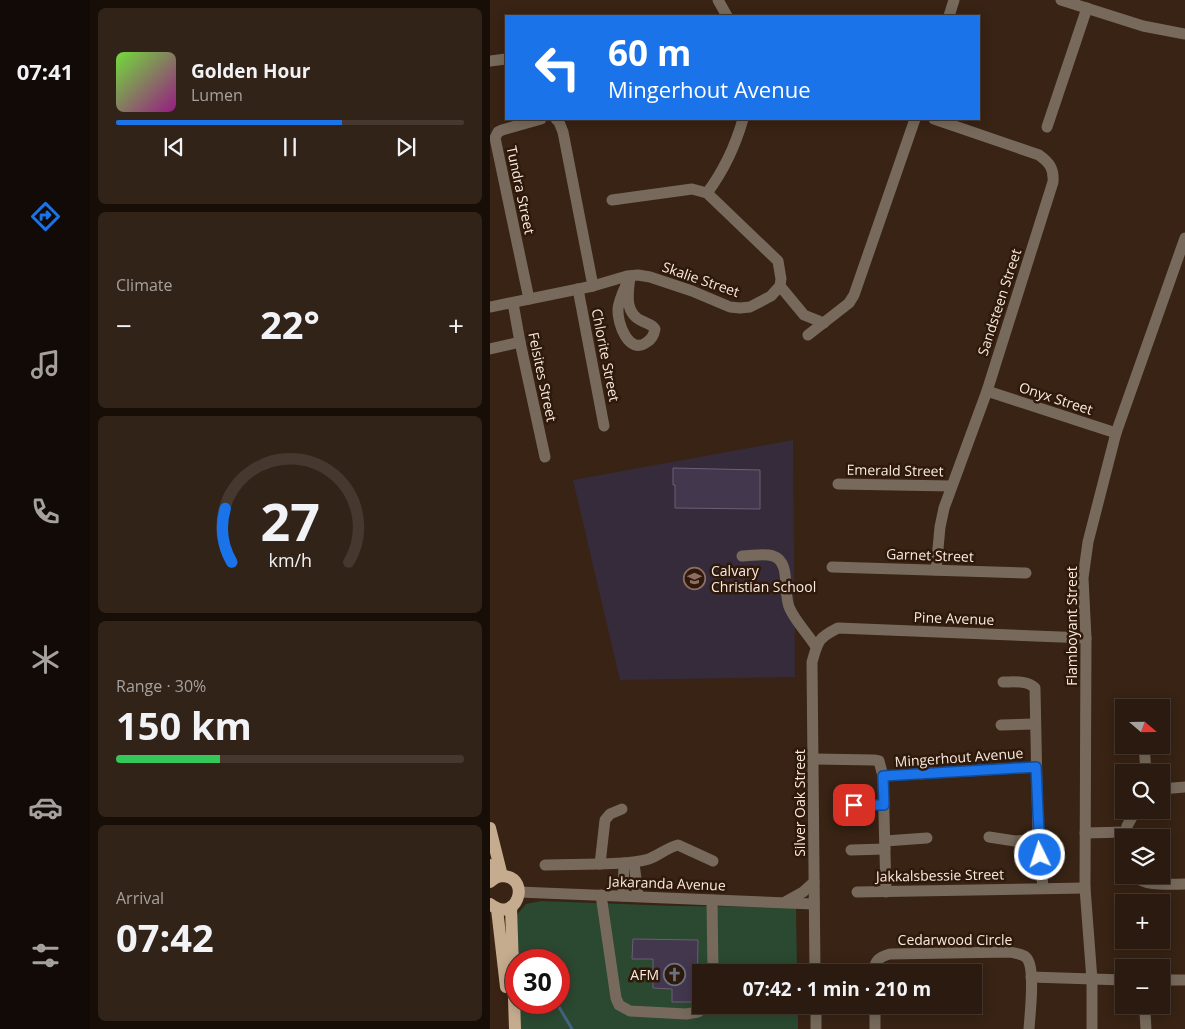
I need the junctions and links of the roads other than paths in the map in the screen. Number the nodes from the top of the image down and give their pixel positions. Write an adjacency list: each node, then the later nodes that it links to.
1 (718, 0): 5 (street)
2 (954, 0): 6 (street)
3 (1062, 0): 4 (street)
4 (1081, 4): 7 (street); 15 (street)
5 (726, 15)
6 (949, 15)
7 (1185, 34)
8 (505, 59): 9 (street)
9 (490, 61)
10 (537, 120): 23 (street, Tundra Street)
11 (557, 120): 20 (street)
12 (743, 120): 16 (street)
13 (915, 120): 26 (street)
14 (937, 120): 30 (street, Sandsteen Street)
15 (1047, 127)
16 (707, 193): 17 (street); 21 (street)
17 (612, 200)
18 (1185, 238): 32 (street, Flamboyant Street)
19 (630, 276): 19 (street); 20 (street, Skalie Street); 21 (street, Skalie Street)
20 (593, 286): 22 (street, Skalie Street)
21 (780, 286): 26 (street)
22 (578, 289): 23 (street, Skalie Street); 31 (street, Chlorite Street)
23 (529, 299): 24 (street, Skalie Street)
24 (513, 303): 25 (street, Skalie Street); 28 (street, Felsites Street)
25 (490, 307)
26 (824, 323): 27 (street)
27 (808, 336)
28 (520, 342): 29 (street); 33 (street, Felsites Street)
29 (490, 349)
30 (987, 391): 32 (street, Onyx Street); 35 (street, Sandsteen Street)
31 (604, 426)
32 (1116, 433): 41 (street, Flamboyant Street)
33 (545, 457)
34 (838, 484): 35 (street, Emerald Street)
35 (952, 486): 38 (street, Sandsteen Street)
36 (742, 556): 42 (street)
37 (832, 567): 38 (street, Garnet Street)
38 (936, 570): 39 (street, Garnet Street)
39 (1026, 574)
40 (823, 636): 41 (street, Pine Avenue); 42 (street, Silver Oak Street)
41 (1086, 638): 55 (street, Flamboyant Street)
42 (816, 647): 46 (street, Silver Oak Street)
43 (1003, 682): 44 (street)
44 (1035, 724): 45 (street); 47 (street)
45 (1001, 725)
46 (814, 759): 48 (street); 68 (street, Silver Oak Street)
47 (1036, 767): 48 (street, Mingerhout Avenue); 59 (street)
48 (883, 776): 52 (street)
49 (1185, 787): 50 (street)
50 (1170, 788)
51 (854, 805): 52 (street)
52 (884, 805): 60 (street)
53 (622, 809): 64 (street)
54 (490, 828): 67 (main road)
55 (1085, 833): 56 (street); 72 (street, Flamboyant Street)
56 (1115, 834)
57 (989, 837): 59 (street)
58 (927, 838): 60 (street)
59 (1038, 839): 71 (street)
60 (885, 845): 61 (street); 75 (street)
61 (851, 850)
62 (712, 861): 63 (street)
63 (630, 863): 64 (street); 77 (street); 78 (street)
64 (600, 864): 66 (street)
65 (490, 865): 67 (main road)
66 (545, 865)
67 (495, 879): 73 (main road)
68 (814, 882): 80 (street); 81 (street, Silver Oak Street)
69 (1170, 883): 70 (street)
70 (1185, 884)
71 (1042, 888): 72 (street, Jakkalsbessie Street); 75 (street, Jakkalsbessie Street)
72 (1085, 888): 88 (street, Flamboyant Street)
73 (519, 892): 76 (street, Jakaranda Avenue); 83 (main road)
74 (857, 892): 75 (street, Jakkalsbessie Street)
75 (886, 892)
76 (601, 895): 77 (street, Jakaranda Avenue); 92 (street)
77 (623, 896): 78 (street, Jakaranda Avenue)
78 (638, 896): 79 (street, Jakaranda Avenue)
79 (712, 900): 80 (street, Jakaranda Avenue); 84 (street)
80 (783, 902): 81 (street, Jakaranda Avenue)
81 (814, 904): 85 (street, Silver Oak Street)
82 (494, 906): 83 (main road); 96 (main road)
83 (511, 907): 97 (main road)
84 (713, 964)
85 (815, 964)
86 (875, 964): 87 (street, Cedarwood Circle)
87 (1031, 977): 88 (street); 100 (street, Cedarwood Circle)
88 (1092, 980): 89 (street); 101 (street, Flamboyant Street)
89 (1115, 980)
90 (1170, 980): 91 (street)
91 (1185, 980)
92 (692, 1013)
93 (816, 1014): 98 (street)
94 (875, 1014): 99 (street)
95 (1146, 1014): 102 (street)
96 (509, 1029)
97 (514, 1029)
98 (816, 1029)
99 (875, 1029)
100 (1029, 1029)
101 (1092, 1029)
102 (1146, 1029)

